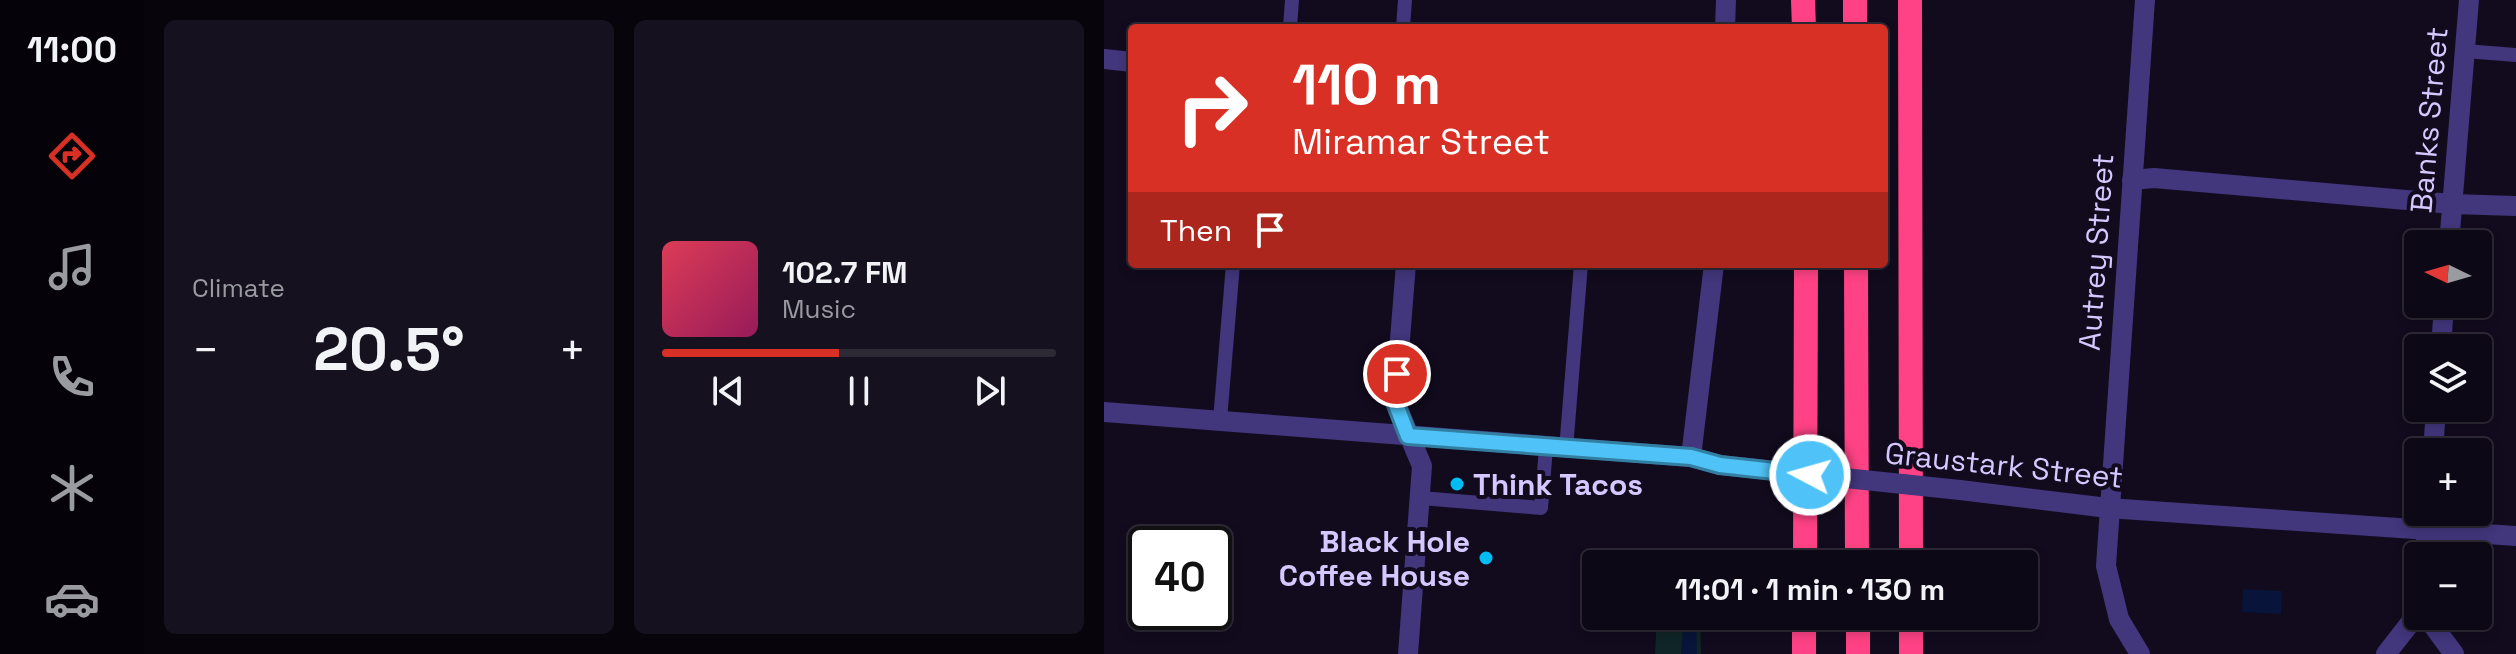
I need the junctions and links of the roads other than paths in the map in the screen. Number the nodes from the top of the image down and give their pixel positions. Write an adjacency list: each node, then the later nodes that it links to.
1 (1292, 0): 9 (lane)
2 (1405, 0): 10 (lane)
3 (1726, 0): 11 (street)
4 (1803, 0): 12 (highway)
5 (1855, 0): 13 (highway)
6 (1910, 0): 40 (highway)
7 (2145, 0): 18 (street, Autrey Street)
8 (2469, 0): 14 (street, Banks Street)
9 (1290, 24)
10 (1403, 24)
11 (1725, 24)
12 (1804, 24)
13 (1855, 24)
14 (2465, 51): 15 (lane); 19 (street, Banks Street)
15 (2516, 55)
16 (1104, 59): 17 (street)
17 (1128, 62)
18 (2132, 180): 19 (street); 34 (street, Autrey Street)
19 (2452, 204): 20 (street); 21 (street, Banks Street)
20 (2516, 206)
21 (2450, 230)
22 (1233, 268): 29 (lane)
23 (1406, 268): 30 (street)
24 (1580, 268): 31 (lane)
25 (1714, 268): 32 (street)
26 (1806, 268): 38 (highway)
27 (1856, 268): 39 (highway)
28 (1104, 412): 29 (street, Graustark Street)
29 (1220, 420): 30 (street, Graustark Street)
30 (1408, 436): 31 (street, Graustark Street); 33 (street)
31 (1556, 448): 32 (street, Graustark Street); 33 (lane)
32 (1691, 457): 34 (street, Graustark Street, bridge)
33 (1421, 498): 46 (street)
34 (2108, 508): 35 (street, Graustark Street); 50 (street, Autrey Street)
35 (2404, 519)
36 (2461, 526): 37 (street, Graustark Street)
37 (2516, 536)
38 (1805, 550)
39 (1857, 550)
40 (1911, 550)
41 (1804, 630): 47 (highway)
42 (1858, 630): 48 (highway)
43 (1911, 630): 49 (highway)
44 (2405, 630): 51 (street)
45 (2436, 630): 52 (street)
46 (1408, 654)
47 (1804, 654)
48 (1858, 654)
49 (1911, 654)
50 (2140, 654)
51 (2386, 654)
52 (2454, 654)

